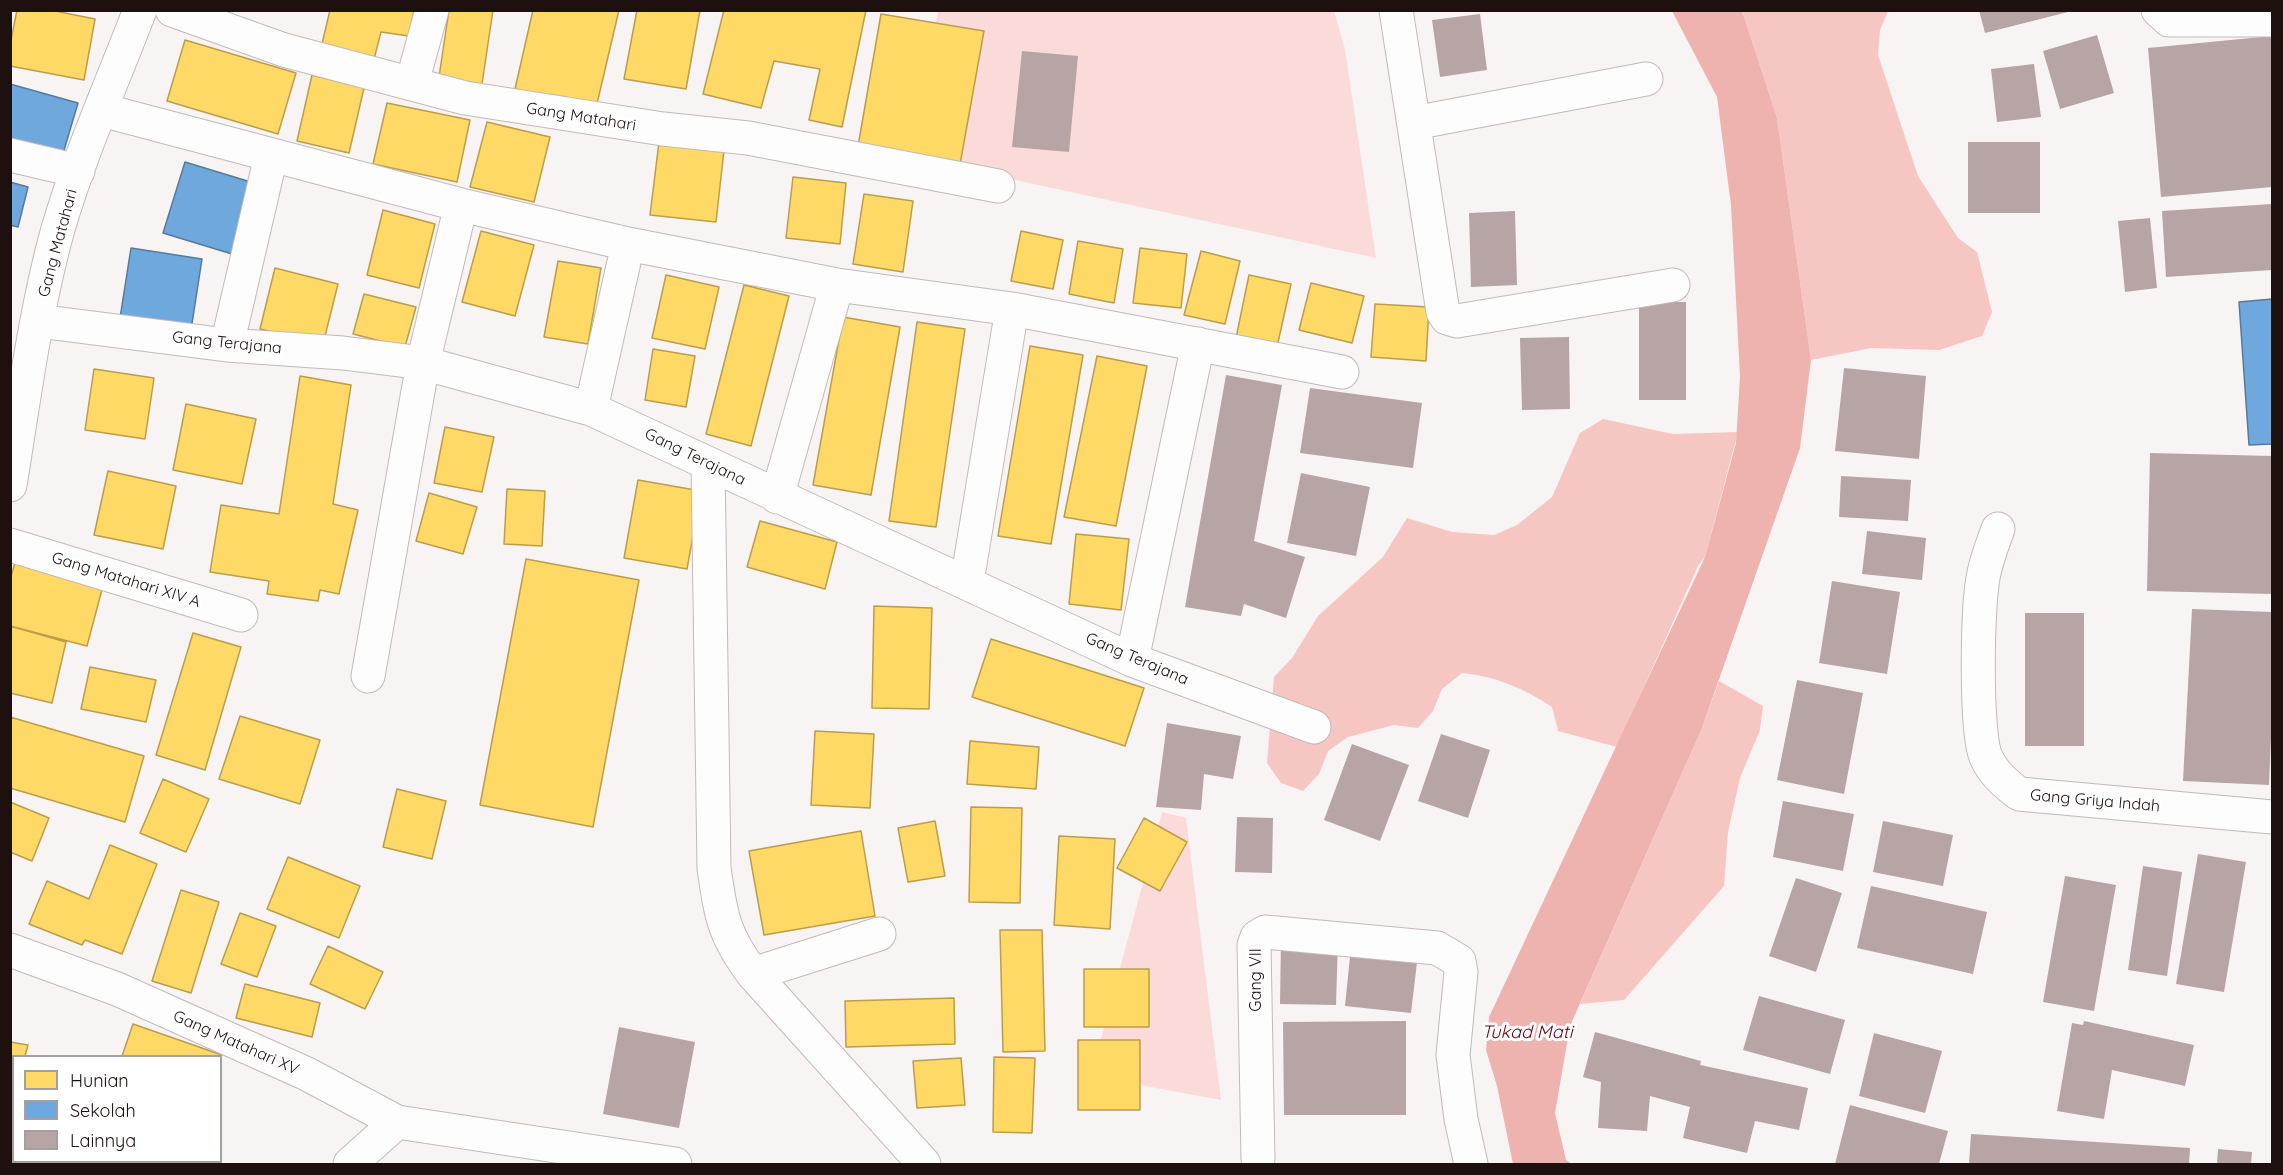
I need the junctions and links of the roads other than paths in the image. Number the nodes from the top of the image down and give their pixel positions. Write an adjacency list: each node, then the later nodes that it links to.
1 (140, 10): 9 (street, Gang Matahari)
2 (172, 10): 8 (street, Gang Matahari)
3 (432, 10): 8 (street)
4 (1396, 10): 10 (street)
5 (2163, 15): 6 (street)
6 (2272, 20)
7 (1646, 79): 10 (street)
8 (412, 83): 14 (street, Gang Matahari)
9 (102, 110): 12 (street); 13 (street, Gang Matahari)
10 (1414, 123): 18 (street)
11 (10, 155): 13 (street)
12 (271, 156): 15 (street); 22 (street)
13 (78, 171): 20 (street, Gang Matahari)
14 (998, 186)
15 (461, 205): 16 (street); 23 (street)
16 (628, 244): 17 (street); 26 (street)
17 (837, 285): 19 (street); 29 (street)
18 (1673, 285)
19 (1012, 309): 21 (street); 32 (street)
20 (38, 321): 22 (street, Gang Terajana); 25 (street, Gang Matahari)
21 (1198, 344): 24 (street); 34 (street)
22 (226, 345): 23 (street, Gang Terajana)
23 (423, 363): 26 (street, Gang Terajana); 35 (street)
24 (1342, 372)
25 (17, 398): 28 (street, Gang Matahari)
26 (591, 409): 27 (street, Gang Terajana)
27 (708, 464): 29 (street, Gang Terajana); 40 (street)
28 (10, 484)
29 (777, 497): 32 (street, Gang Terajana)
30 (1998, 529): 37 (street, Gang Griya Indah)
31 (10, 545): 33 (street, Gang Matahari XIV A)
32 (967, 582): 34 (street, Gang Terajana)
33 (241, 615)
34 (1132, 660): 36 (street, Gang Terajana)
35 (368, 676)
36 (1314, 727)
37 (2272, 817)
38 (879, 934): 40 (street)
39 (10, 951): 41 (street, Gang Matahari XV)
40 (753, 974): 45 (street)
41 (398, 1122): 43 (street); 44 (street, Gang Matahari XV)
42 (1258, 1159): 46 (street, Gang VII)
43 (350, 1164)
44 (675, 1164)
45 (924, 1164)
46 (1471, 1164)

